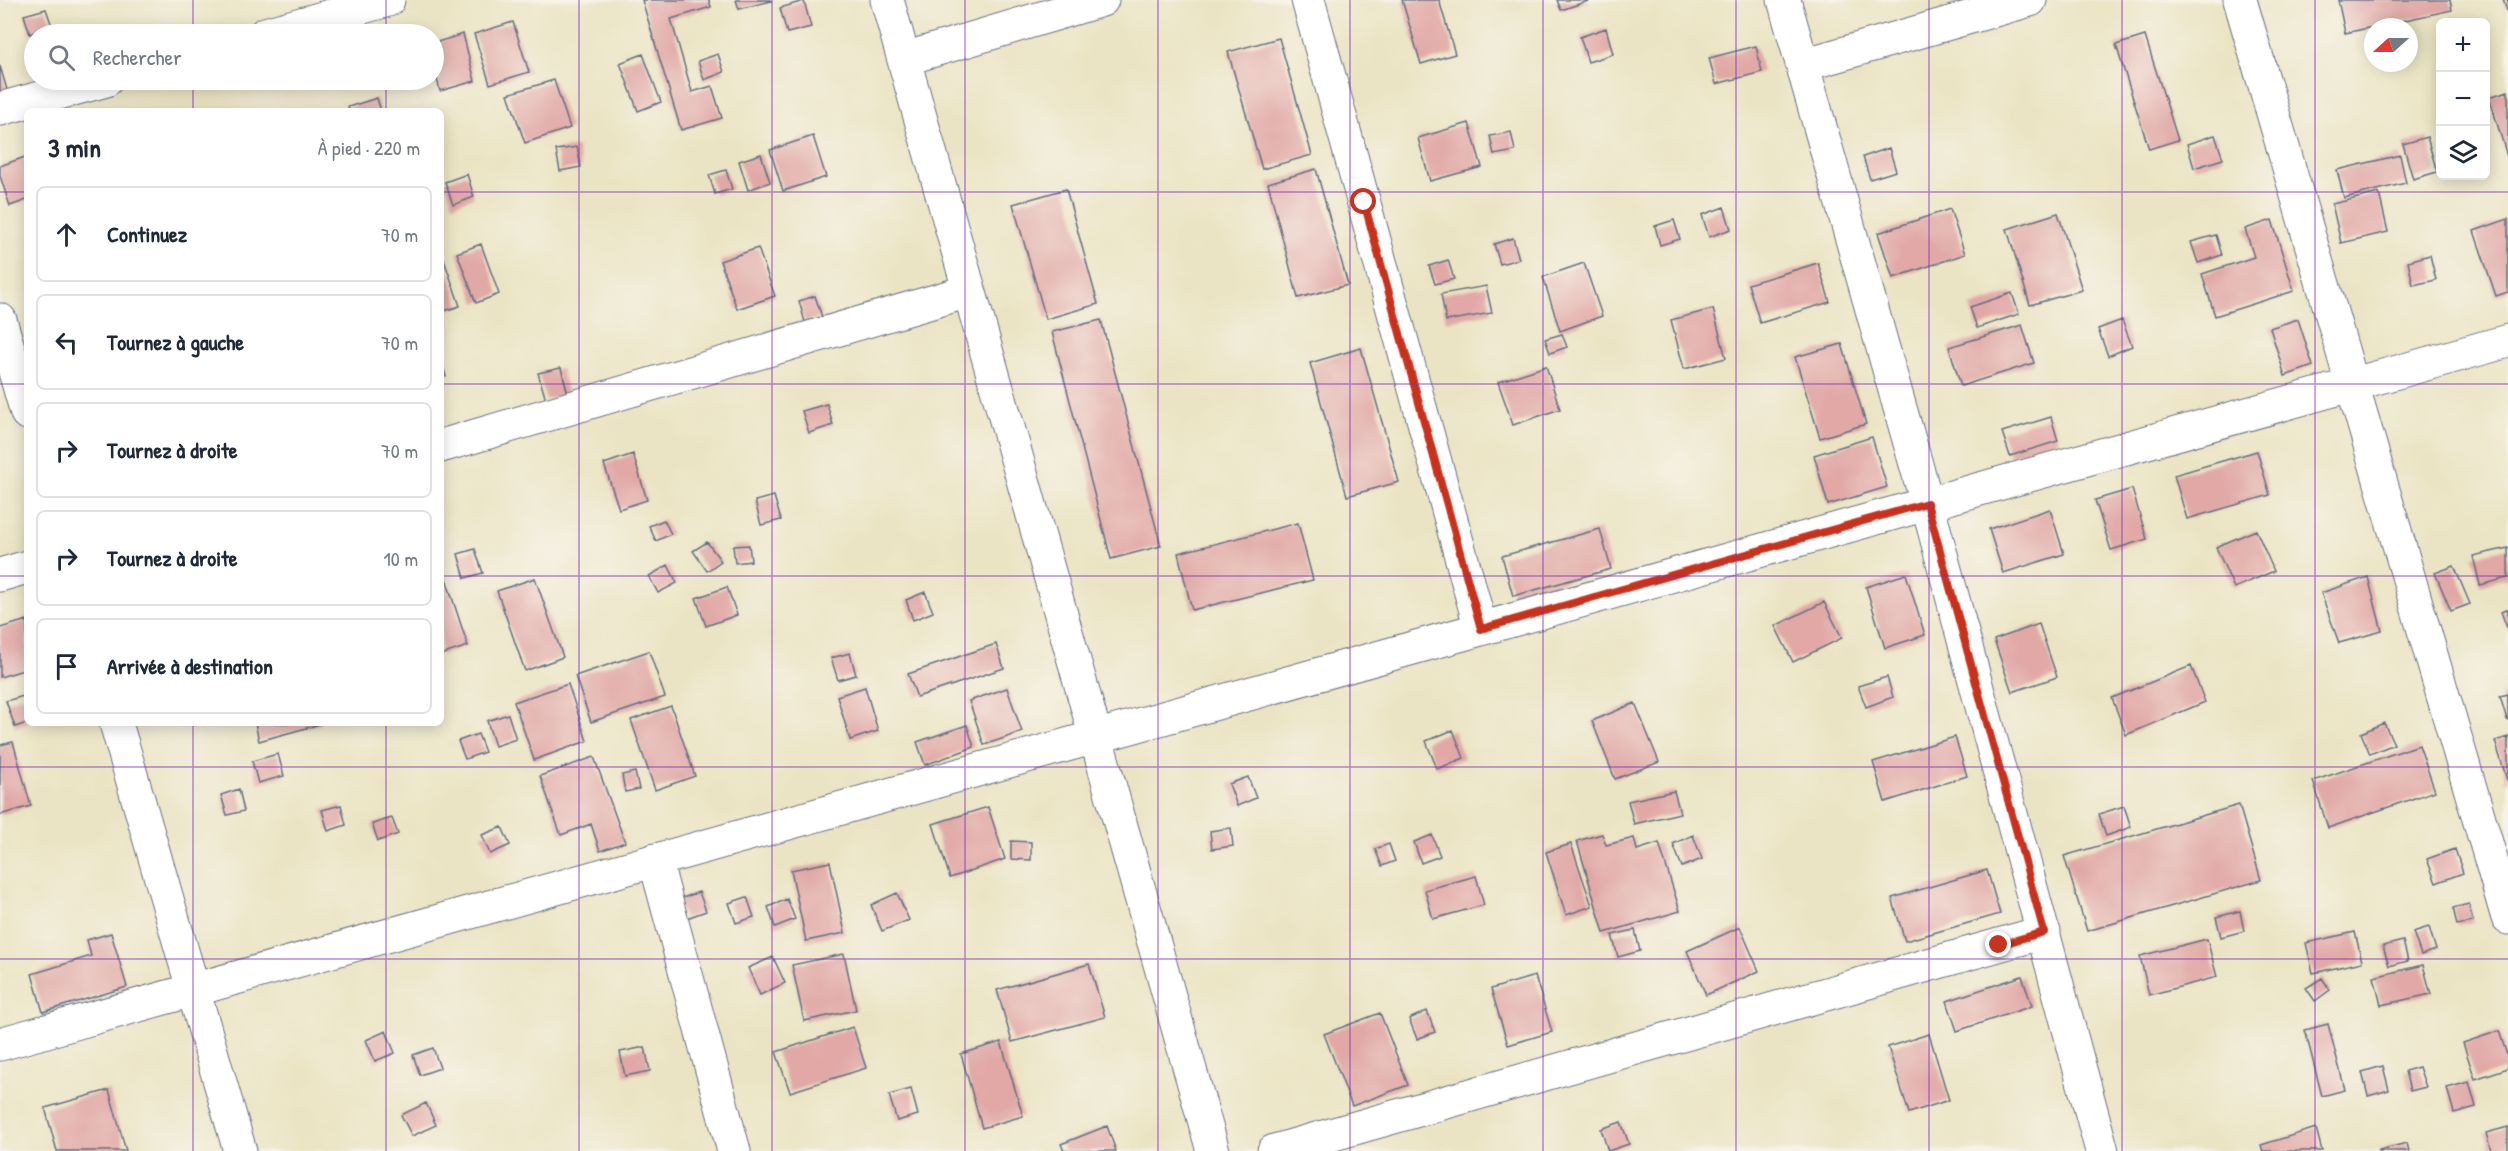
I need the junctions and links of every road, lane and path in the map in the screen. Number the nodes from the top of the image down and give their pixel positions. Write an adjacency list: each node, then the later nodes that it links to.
1 (388, 0): 8 (street)
2 (887, 0): 9 (street)
3 (1102, 0): 9 (street)
4 (1308, 0): 22 (street)
5 (1785, 0): 10 (street)
6 (2030, 0): 10 (street)
7 (2240, 0): 16 (street)
8 (302, 24)
9 (904, 59): 13 (street)
10 (1803, 65): 19 (street)
11 (69, 90): 12 (street)
12 (0, 109)
13 (969, 291): 18 (street); 24 (street)
14 (0, 320): 17 (street)
15 (2508, 341): 16 (street)
16 (2352, 384): 19 (street); 26 (street)
17 (24, 403)
18 (444, 445)
19 (1927, 503): 22 (street); 27 (street)
20 (24, 568): 21 (street)
21 (0, 575)
22 (1481, 629): 24 (street)
23 (117, 726): 28 (street)
24 (1096, 736): 25 (street); 32 (street)
25 (655, 860): 28 (street); 31 (street)
26 (2508, 918)
27 (2044, 932): 33 (street); 34 (street)
28 (193, 990): 29 (street); 30 (street)
29 (0, 1044)
30 (240, 1151)
31 (734, 1151)
32 (1213, 1151)
33 (1274, 1151)
34 (2102, 1151)

